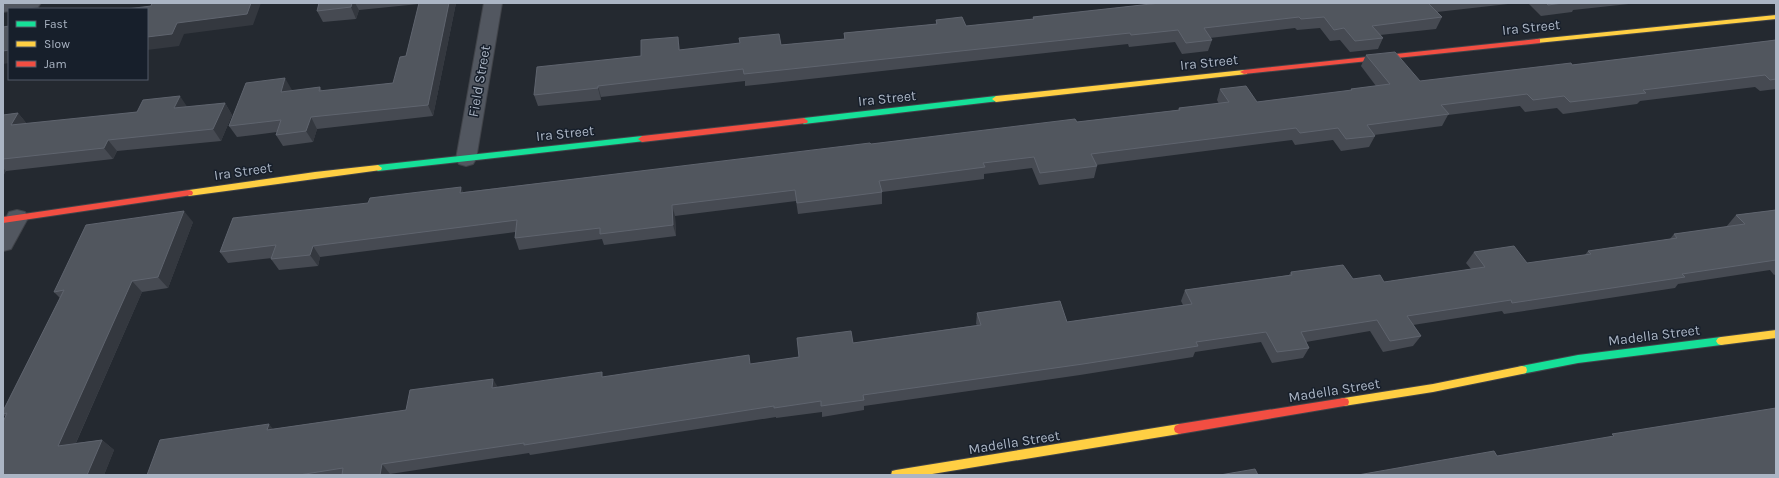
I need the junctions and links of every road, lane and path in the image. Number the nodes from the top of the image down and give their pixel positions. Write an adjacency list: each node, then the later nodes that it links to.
1 (32, 3): 3 (street)
2 (493, 3): 5 (street, Field Street)
3 (3, 7)
4 (1776, 17): 5 (street, Ira Street)
5 (466, 158): 6 (street, Ira Street)
6 (10, 219): 7 (street)
7 (3, 243)
8 (1776, 334): 9 (street, Madella Street)
9 (896, 475)

